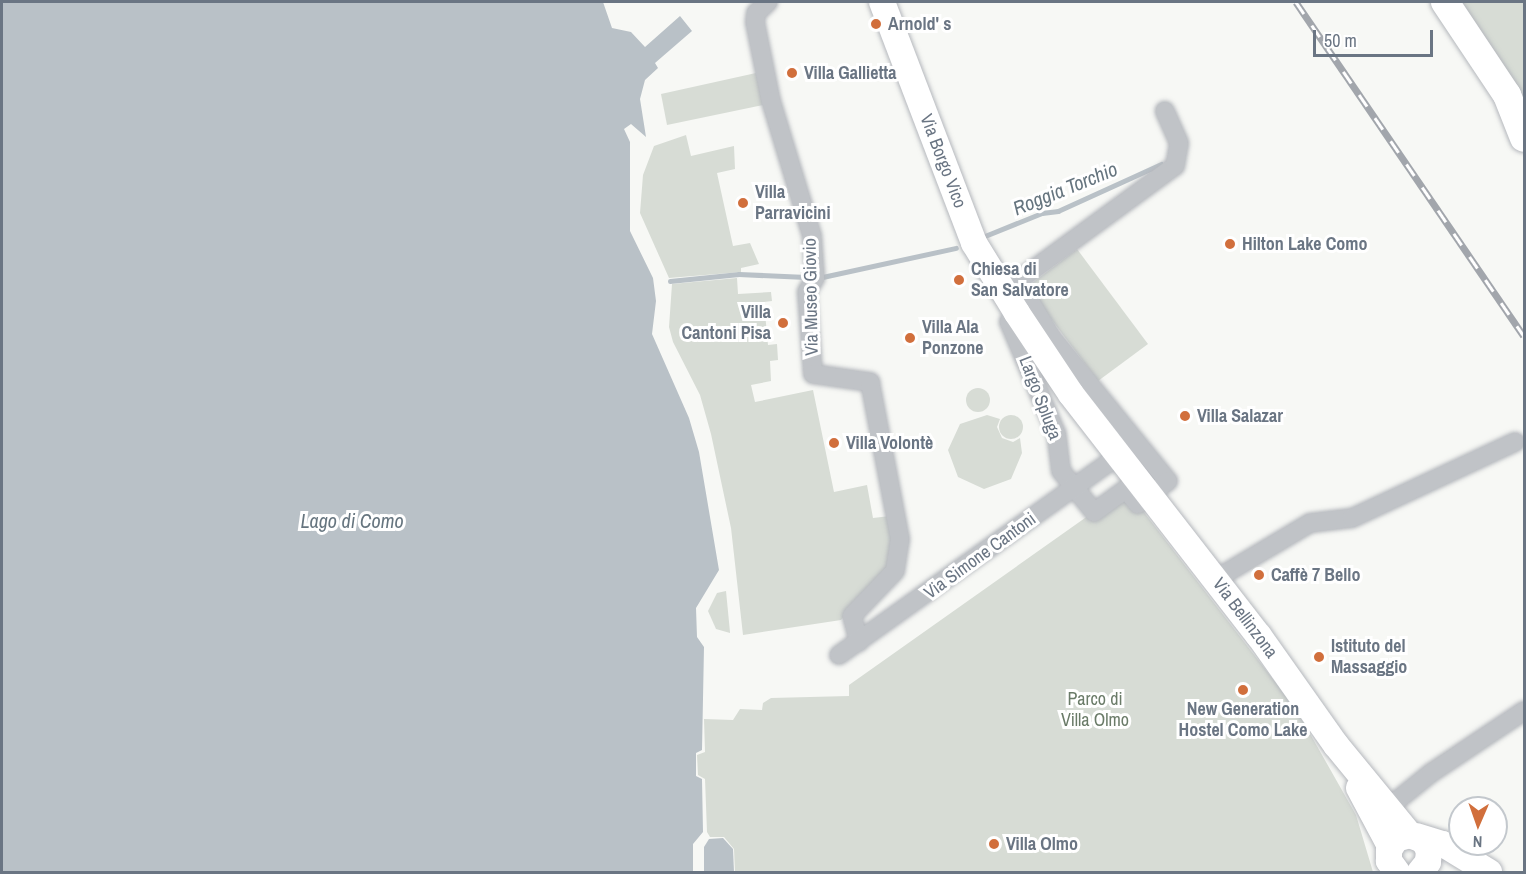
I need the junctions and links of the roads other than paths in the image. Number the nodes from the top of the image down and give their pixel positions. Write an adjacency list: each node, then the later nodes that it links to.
1 (768, 2): 13 (street, Via Museo Giovio)
2 (882, 2): 6 (main road, Via Borgo Vico)
3 (1445, 2): 5 (main road)
4 (1165, 111): 6 (street)
5 (1524, 138)
6 (1004, 291): 7 (main road, Via Borgo Vico)
7 (1017, 313): 9 (main road, Largo Spluga); 10 (street, Largo Spluga); 11 (street, Largo Spluga)
8 (1515, 442): 12 (street)
9 (1119, 455): 10 (street, Via Simone Cantoni); 11 (main road, Largo Spluga)
10 (1074, 487): 11 (street, Largo Spluga); 13 (street, Via Simone Cantoni)
11 (1150, 495): 12 (main road, Via Bellinzona)
12 (1216, 579): 16 (main road, Via Bellinzona)
13 (859, 642): 14 (street, Via Simone Cantoni)
14 (839, 655)
15 (1524, 711): 17 (street)
16 (1336, 746): 17 (main road, Via Bellinzona); 18 (main road, Via Bellinzona)
17 (1389, 807): 18 (main road, Via Bellinzona)
18 (1399, 854): 19 (main road); 20 (main road)
19 (1424, 869): 20 (main road)
20 (1484, 870)

